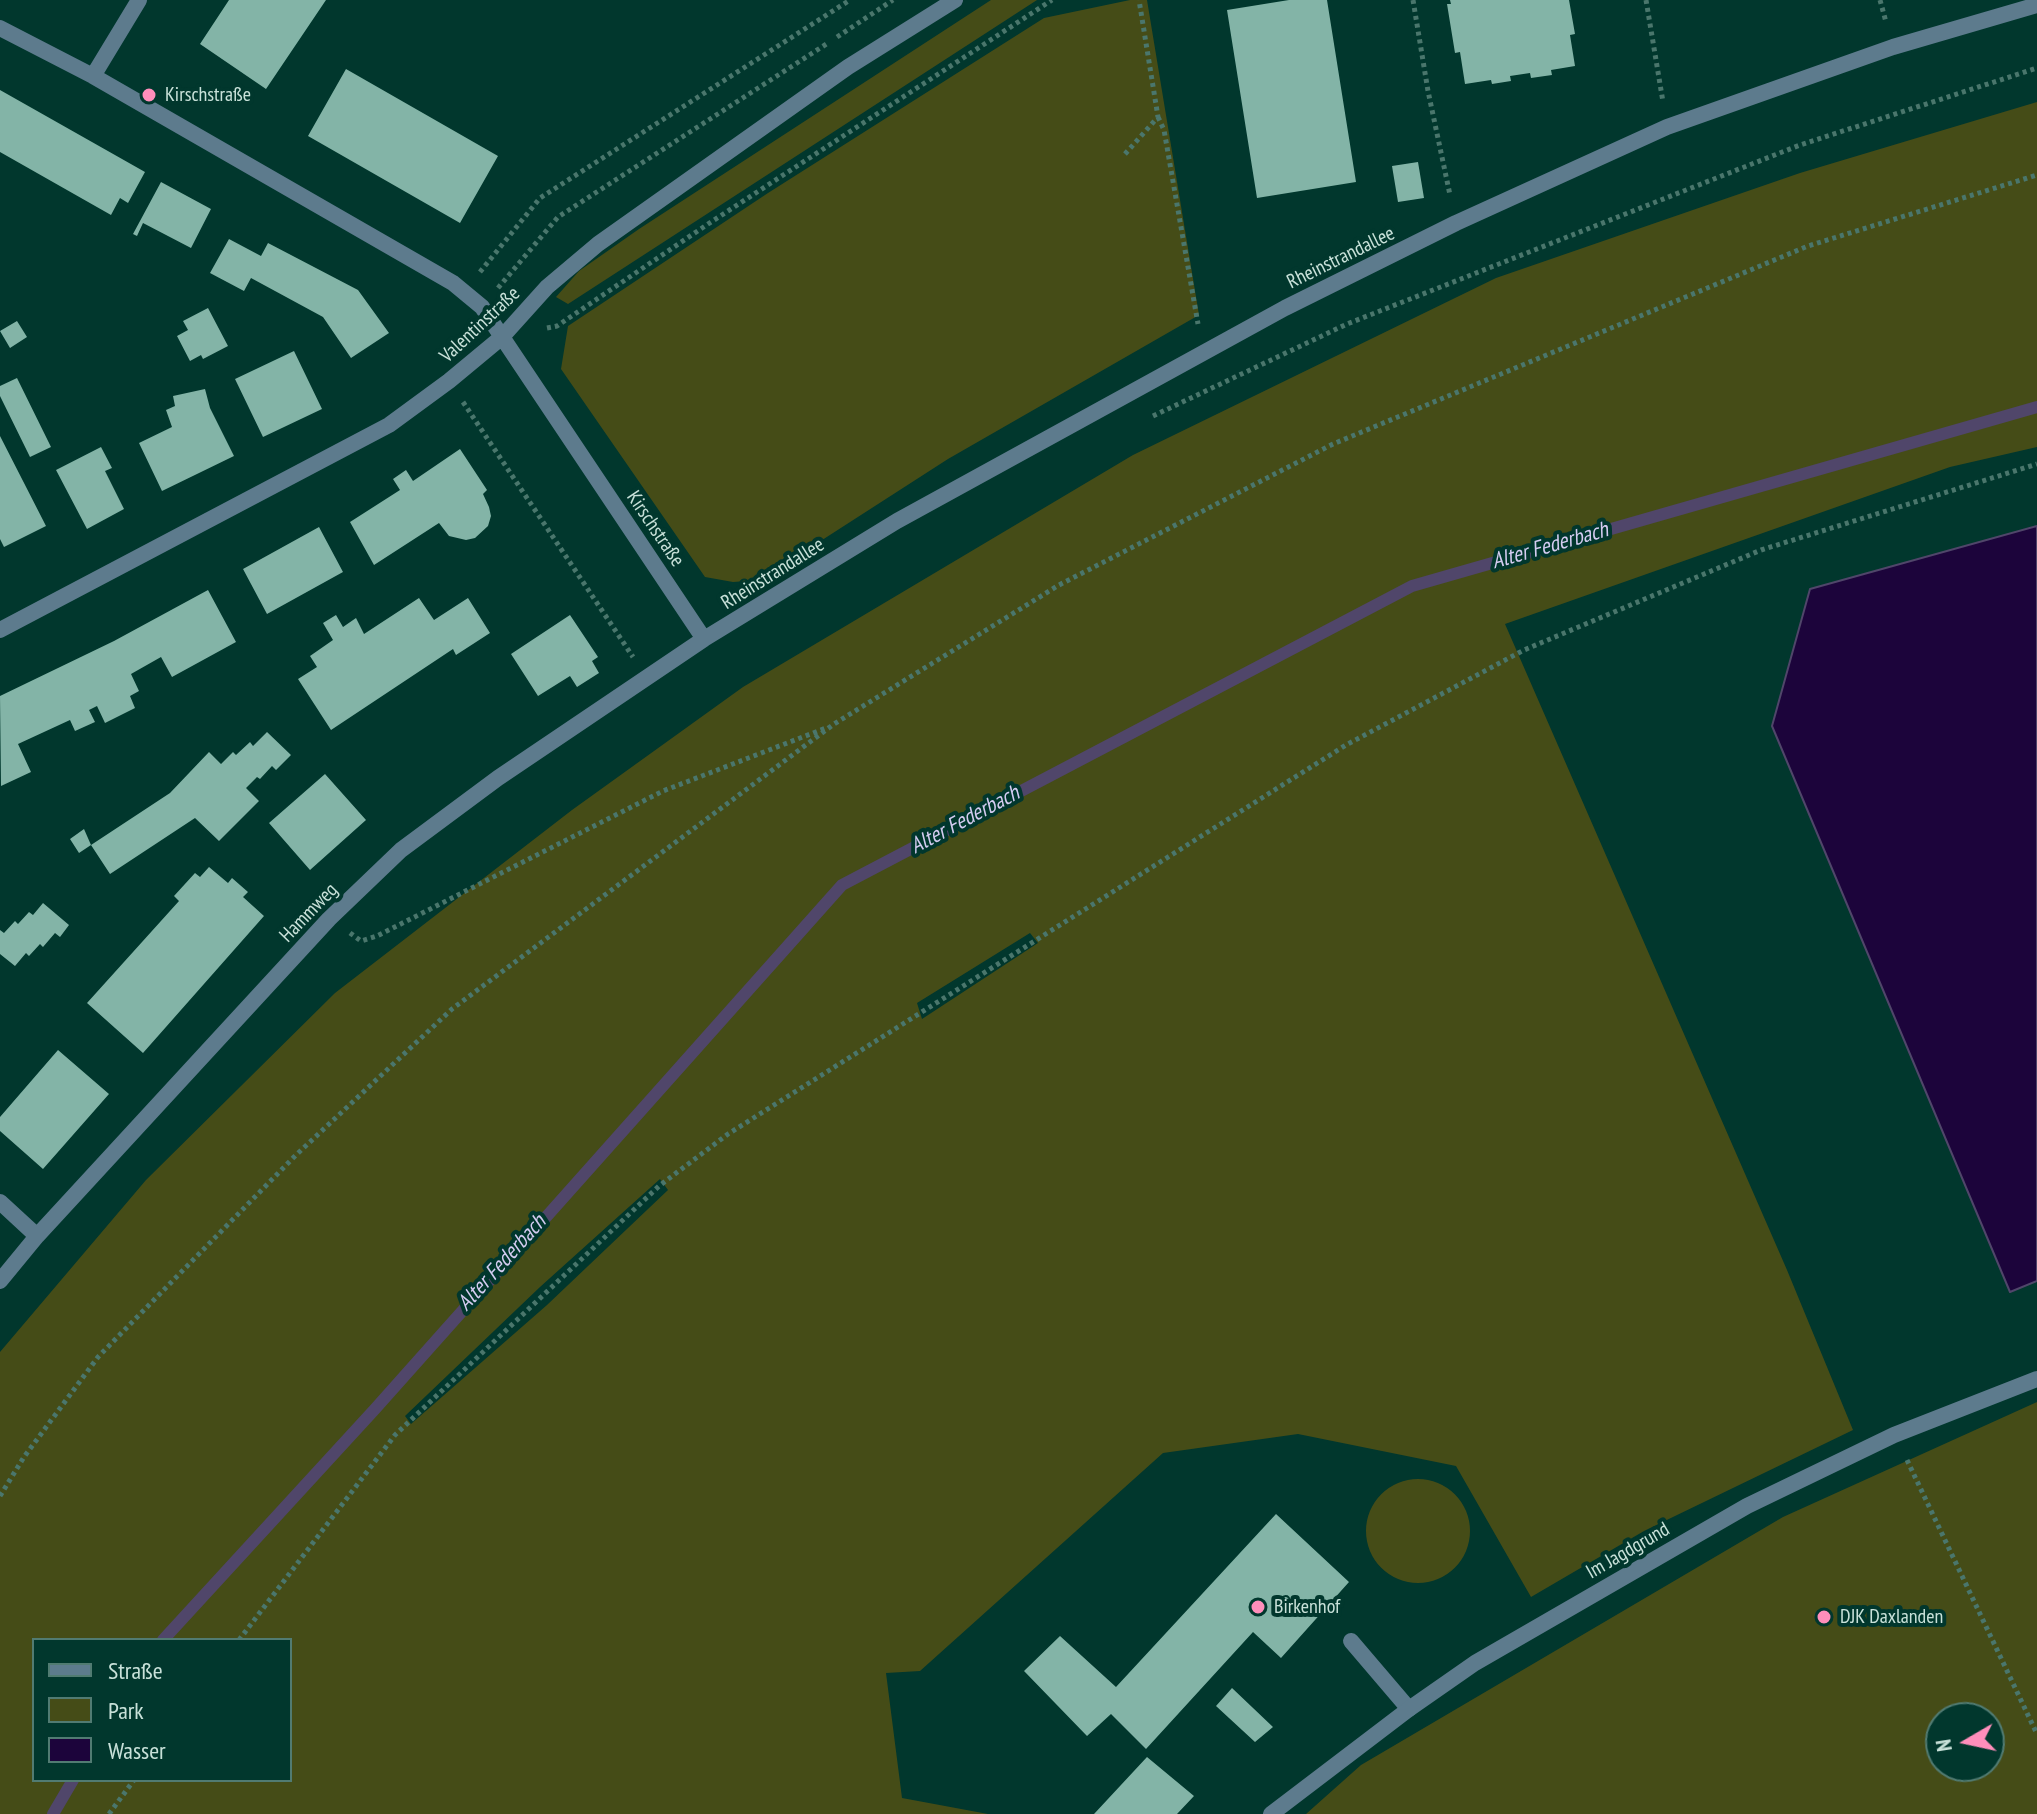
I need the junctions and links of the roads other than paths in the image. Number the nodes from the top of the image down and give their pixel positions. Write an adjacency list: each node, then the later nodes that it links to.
1 (139, 0): 5 (street)
2 (955, 0): 6 (street, Valentinstraße)
3 (2037, 5): 8 (street, Rheinstrandallee)
4 (0, 28): 5 (street, Kirschstraße)
5 (93, 76): 6 (street, Kirschstraße)
6 (502, 337): 7 (street, Valentinstraße); 8 (street, Kirschstraße)
7 (0, 630)
8 (704, 639): 10 (street, Hammweg)
9 (0, 1202): 10 (street)
10 (37, 1236): 11 (street, Hammweg)
11 (0, 1281)
12 (2037, 1379): 14 (street, Im Jagdgrund)
13 (1351, 1641): 14 (street)
14 (1409, 1709): 15 (street, Im Jagdgrund)
15 (1271, 1814)

